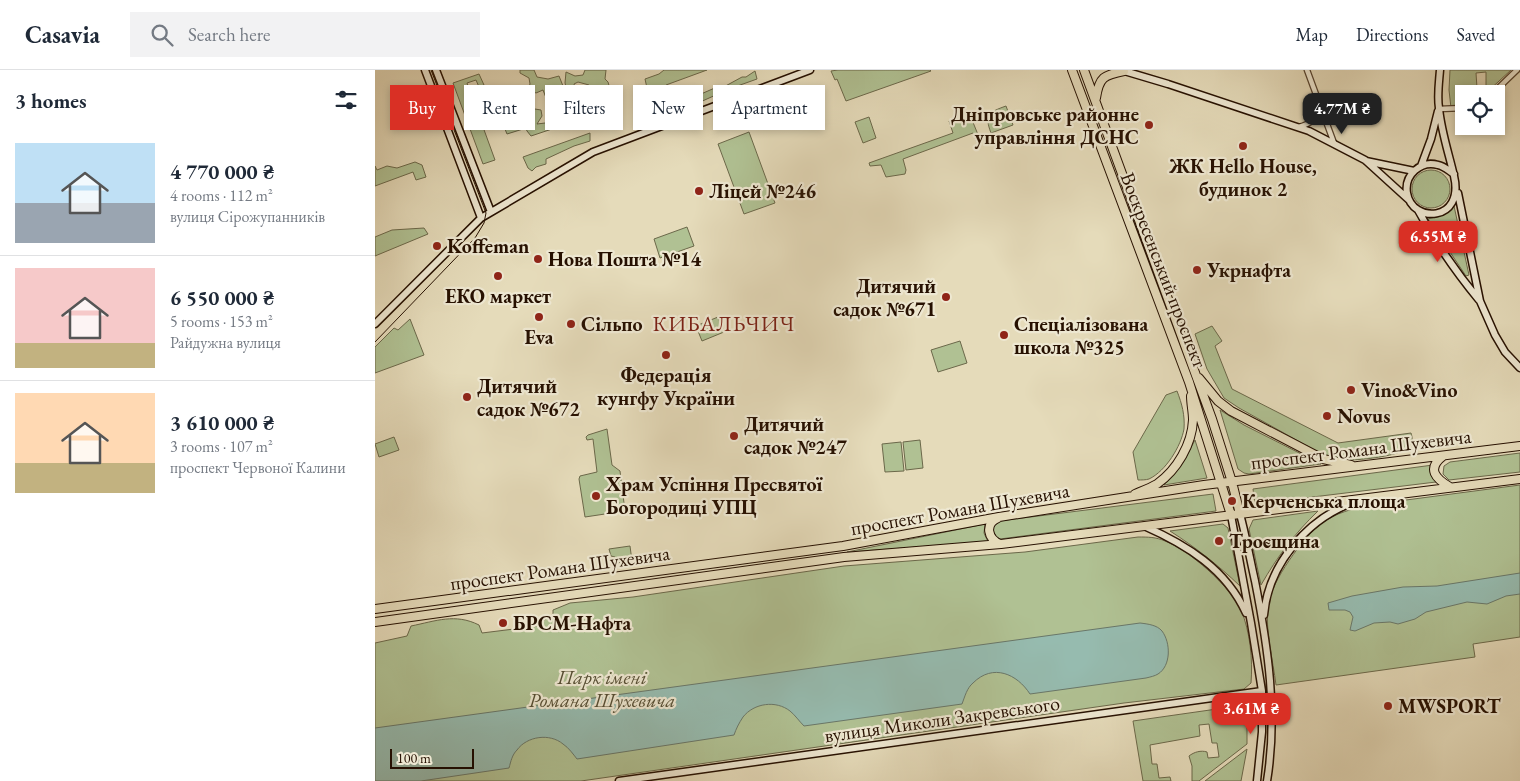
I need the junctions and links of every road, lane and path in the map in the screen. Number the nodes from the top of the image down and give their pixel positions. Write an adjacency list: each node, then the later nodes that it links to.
1 (425, 70): 25 (street)
2 (436, 70): 24 (street)
3 (810, 70): 24 (street)
4 (1073, 70): 30 (main road, Воскресенський проспект)
5 (1084, 70): 11 (main road, Воскресенський проспект)
6 (1123, 70): 11 (main road); 15 (street)
7 (1307, 70): 12 (street)
8 (1440, 70): 14 (street)
9 (1517, 70): 10 (street)
10 (1501, 85)
11 (1096, 100): 29 (main road, Воскресенський проспект)
12 (1321, 107): 15 (street); 16 (street)
13 (1455, 108): 14 (street)
14 (1439, 109): 18 (street); 20 (street)
15 (1298, 127): 16 (street)
16 (1334, 143): 17 (street)
17 (1365, 160): 19 (street); 22 (street)
18 (1421, 166): 19 (street); 20 (street)
19 (1414, 171): 22 (street)
20 (1454, 174): 21 (street)
21 (1457, 186): 23 (street); 26 (street)
22 (1409, 200): 23 (street)
23 (1418, 210): 26 (street)
24 (491, 212): 25 (street)
25 (481, 218): 27 (street)
26 (1480, 301): 28 (street)
27 (375, 324)
28 (1520, 368)
29 (1195, 372): 33 (main road); 35 (main road, Воскресенський проспект)
30 (1189, 382): 36 (main road, Воскресенський проспект); 38 (main road)
31 (1520, 446): 32 (main road, проспект Романа Шухевича)
32 (1443, 456): 33 (main road, проспект Романа Шухевича); 37 (main road)
33 (1361, 467): 35 (main road, проспект Романа Шухевича)
34 (1520, 479): 37 (main road, проспект Романа Шухевича)
35 (1232, 482): 36 (main road, проспект Романа Шухевича); 40 (main road)
36 (1222, 483): 38 (main road, проспект Романа Шухевича); 41 (main road)
37 (1450, 487): 39 (main road, проспект Романа Шухевича)
38 (1128, 498): 42 (main road, проспект Романа Шухевича)
39 (1367, 498): 40 (main road, проспект Романа Шухевича); 48 (street)
40 (1240, 514): 41 (main road, проспект Романа Шухевича); 48 (street)
41 (1231, 516): 43 (main road, проспект Романа Шухевича); 47 (street)
42 (999, 517): 44 (main road); 45 (main road, проспект Романа Шухевича)
43 (1143, 526): 44 (main road, проспект Романа Шухевича); 47 (street)
44 (1001, 544): 46 (main road, проспект Романа Шухевича)
45 (375, 609)
46 (375, 622)
47 (1251, 623): 50 (street)
48 (1263, 624): 49 (street)
49 (1271, 690): 50 (street, вулиця Миколи Закревського); 53 (street)
50 (1262, 691): 51 (street, вулиця Миколи Закревського); 52 (street)
51 (619, 781)
52 (1257, 781)
53 (1267, 781)

